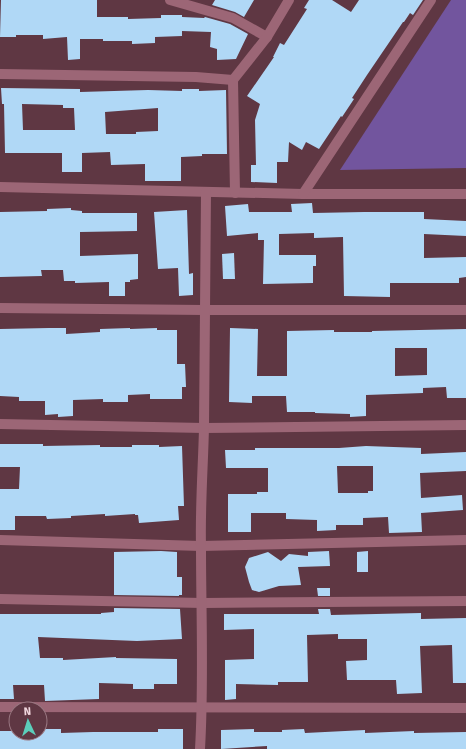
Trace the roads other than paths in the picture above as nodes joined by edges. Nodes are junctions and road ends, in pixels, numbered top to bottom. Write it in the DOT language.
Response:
graph roads {
  1 [pos="171,0"];
  2 [pos="289,0"];
  3 [pos="431,0"];
  4 [pos="267,37"];
  5 [pos="0,74"];
  6 [pos="233,80"];
  7 [pos="0,187"];
  8 [pos="206,192"];
  9 [pos="235,193"];
  10 [pos="303,194"];
  11 [pos="466,194"];
  12 [pos="0,308"];
  13 [pos="204,310"];
  14 [pos="466,310"];
  15 [pos="0,424"];
  16 [pos="466,425"];
  17 [pos="204,428"];
  18 [pos="0,540"];
  19 [pos="466,540"];
  20 [pos="201,546"];
  21 [pos="0,599"];
  22 [pos="466,601"];
  23 [pos="203,603"];
  24 [pos="0,707"];
  25 [pos="202,707"];
  26 [pos="466,708"];
  27 [pos="200,749"];
  1 -- 4 [label="street"];
  2 -- 4 [label="street"];
  3 -- 10 [label="street"];
  4 -- 6 [label="street"];
  5 -- 6 [label="street"];
  6 -- 9 [label="street"];
  7 -- 8 [label="street"];
  8 -- 9 [label="street"];
  8 -- 13 [label="street"];
  9 -- 10 [label="street"];
  10 -- 11 [label="street"];
  12 -- 13 [label="street"];
  13 -- 14 [label="street"];
  13 -- 17 [label="street"];
  15 -- 17 [label="street"];
  16 -- 17 [label="street"];
  17 -- 20 [label="street"];
  18 -- 20 [label="street"];
  19 -- 20 [label="street"];
  20 -- 23 [label="street"];
  21 -- 23 [label="street"];
  22 -- 23 [label="street"];
  23 -- 25 [label="street"];
  24 -- 25 [label="street"];
  25 -- 26 [label="street"];
  25 -- 27 [label="street"];
}
